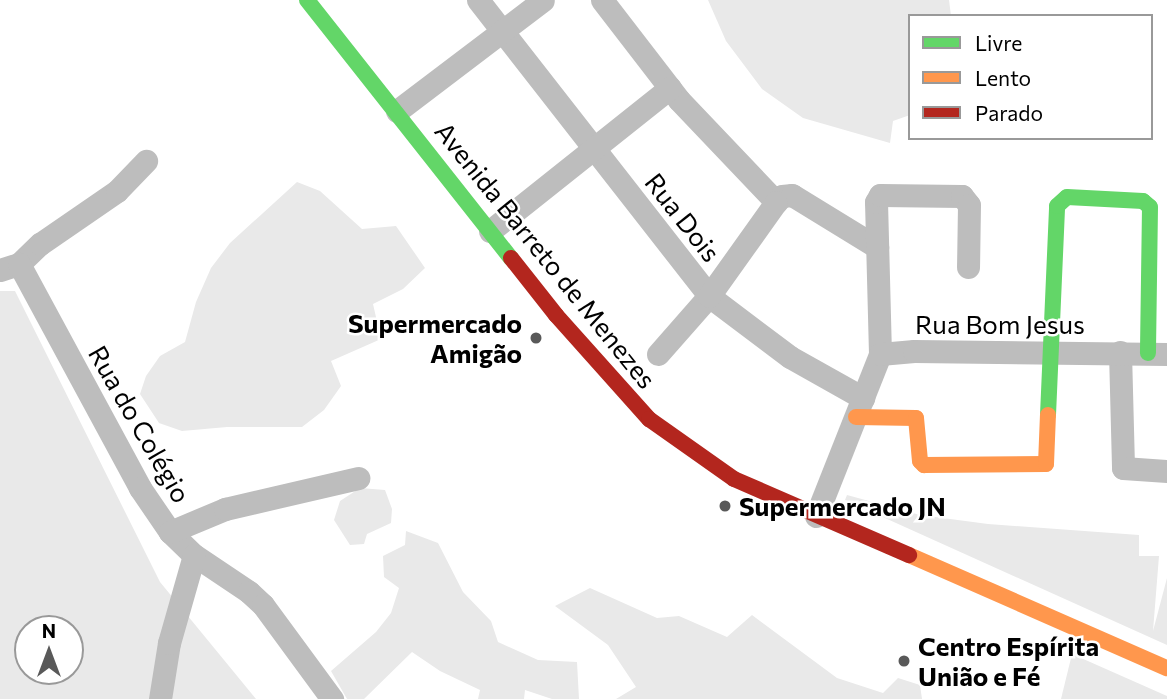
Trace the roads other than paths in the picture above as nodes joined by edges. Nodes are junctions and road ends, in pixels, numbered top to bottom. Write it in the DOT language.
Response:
graph roads {
  1 [pos="307,0"];
  2 [pos="478,0"];
  3 [pos="543,0"];
  4 [pos="602,0"];
  5 [pos="502,31"];
  6 [pos="670,88"];
  7 [pos="397,111"];
  8 [pos="594,149"];
  9 [pos="146,161"];
  10 [pos="776,202"];
  11 [pos="491,231"];
  12 [pos="877,247"];
  13 [pos="10,267"];
  14 [pos="968,267"];
  15 [pos="709,296"];
  16 [pos="1053,351"];
  17 [pos="1120,352"];
  18 [pos="658,354"];
  19 [pos="880,354"];
  20 [pos="1158,354"];
  21 [pos="860,407"];
  22 [pos="1167,471"];
  23 [pos="358,478"];
  24 [pos="816,516"];
  25 [pos="170,532"];
  26 [pos="194,555"];
  27 [pos="1167,668"];
  28 [pos="160,699"];
  29 [pos="332,699"];
  1 -- 7 [label="main road, Avenida Barreto de Menezes"];
  2 -- 5 [label="street, Rua Dois"];
  3 -- 5 [label="street"];
  4 -- 6 [label="street"];
  5 -- 7 [label="street"];
  5 -- 8 [label="street, Rua Dois"];
  6 -- 8 [label="street"];
  6 -- 10 [label="street"];
  7 -- 11 [label="main road, Avenida Barreto de Menezes"];
  8 -- 11 [label="street"];
  8 -- 15 [label="street, Rua Dois"];
  9 -- 13 [label="street"];
  10 -- 12 [label="street"];
  10 -- 15 [label="street, Rua Dois"];
  11 -- 24 [label="main road, Avenida Barreto de Menezes"];
  12 -- 14 [label="street"];
  12 -- 19 [label="street"];
  13 -- 25 [label="street, Rua do Colégio"];
  15 -- 18 [label="street"];
  15 -- 21 [label="street"];
  16 -- 17 [label="street, Rua Bom Jesus"];
  16 -- 19 [label="street, Rua Bom Jesus"];
  16 -- 20 [label="main road"];
  16 -- 21 [label="main road"];
  17 -- 20 [label="street, Rua Bom Jesus"];
  17 -- 22 [label="street"];
  19 -- 21 [label="street, Rua Bom Jesus"];
  21 -- 24 [label="street, Rua Bom Jesus"];
  23 -- 25 [label="street"];
  24 -- 27 [label="main road, Avenida Barreto de Menezes"];
  25 -- 26 [label="street, Rua do Colégio"];
  26 -- 28 [label="street"];
  26 -- 29 [label="street, Rua do Colégio"];
}
